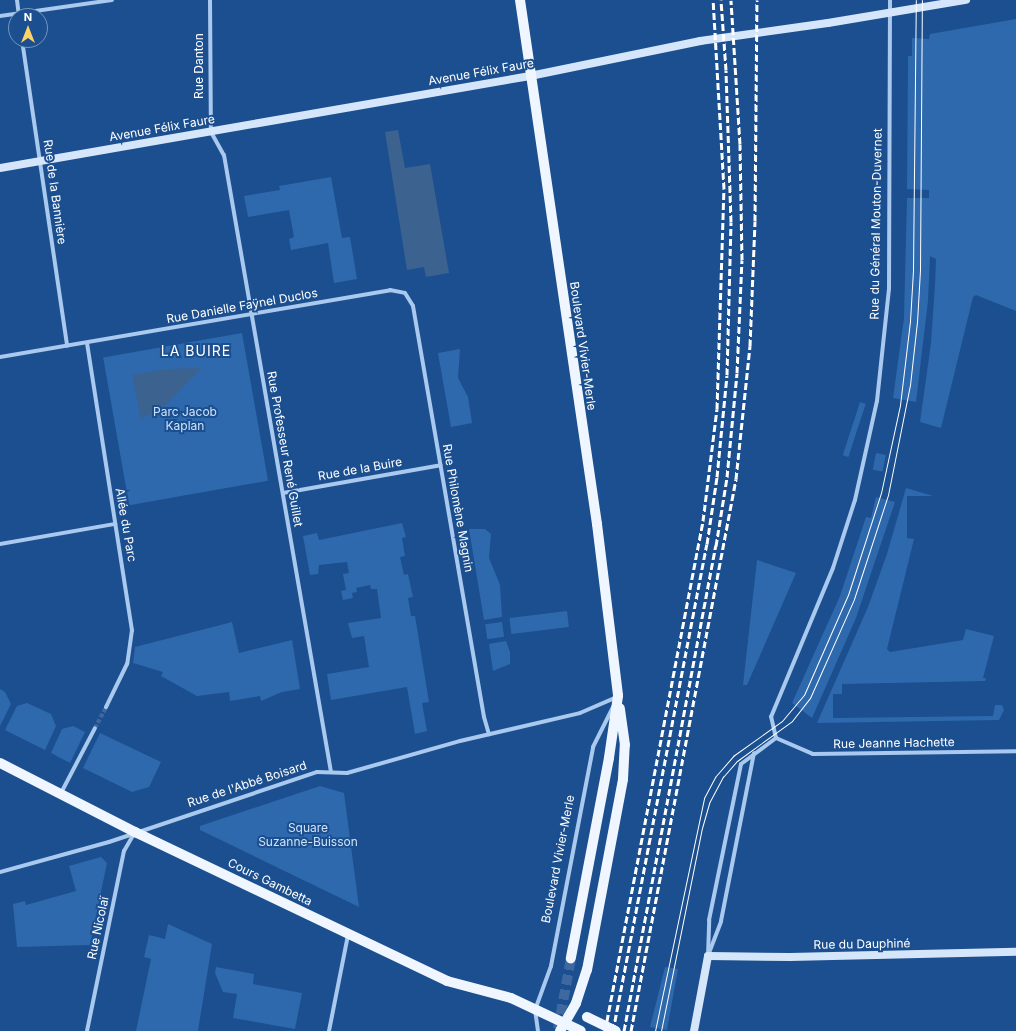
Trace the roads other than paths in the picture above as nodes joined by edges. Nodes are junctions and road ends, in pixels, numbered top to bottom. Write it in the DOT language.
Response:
graph roads {
  1 [pos="112,0"];
  2 [pos="210,0"];
  3 [pos="520,0"];
  4 [pos="890,0"];
  5 [pos="966,0"];
  6 [pos="48,10"];
  7 [pos="890,13"];
  8 [pos="23,48"];
  9 [pos="530,76"];
  10 [pos="211,132"];
  11 [pos="40,160"];
  12 [pos="0,168"];
  13 [pos="400,290"];
  14 [pos="252,314"];
  15 [pos="87,343"];
  16 [pos="67,346"];
  17 [pos="0,357"];
  18 [pos="441,465"];
  19 [pos="283,493"];
  20 [pos="114,524"];
  21 [pos="0,544"];
  22 [pos="618,696"];
  23 [pos="106,707"];
  24 [pos="95,728"];
  25 [pos="489,734"];
  26 [pos="776,738"];
  27 [pos="1016,751"];
  28 [pos="755,753"];
  29 [pos="0,763"];
  30 [pos="331,772"];
  31 [pos="61,795"];
  32 [pos="135,832"];
  33 [pos="0,872"];
  34 [pos="348,934"];
  35 [pos="1016,952"];
  36 [pos="708,956"];
  37 [pos="571,958"];
  38 [pos="576,1003"];
  39 [pos="535,1010"];
  40 [pos="562,1027"];
  41 [pos="87,1031"];
  42 [pos="329,1031"];
  43 [pos="538,1031"];
  44 [pos="581,1031"];
  45 [pos="616,1031"];
  46 [pos="694,1031"];
  1 -- 6 [label="street"];
  2 -- 10 [label="street, Rue Danton"];
  3 -- 9 [label="main road, Boulevard Vivier-Merle"];
  4 -- 7 [label="street, Rue du Général Mouton-Duvernet"];
  5 -- 7 [label="main road, Avenue Félix Faure"];
  7 -- 9 [label="main road, Avenue Félix Faure"];
  7 -- 26 [label="street, Rue du Général Mouton-Duvernet"];
  8 -- 11 [label="street, Rue de la Bannière"];
  9 -- 10 [label="main road, Avenue Félix Faure"];
  9 -- 22 [label="main road, Boulevard Vivier-Merle"];
  10 -- 11 [label="main road, Avenue Félix Faure"];
  10 -- 14 [label="street, Rue Professeur René Guillet"];
  11 -- 12 [label="main road, Avenue Félix Faure"];
  11 -- 16 [label="street, Rue de la Bannière"];
  13 -- 14 [label="street, Rue Danielle Faÿnel Duclos"];
  13 -- 18 [label="street, Rue Philomène Magnin"];
  14 -- 15 [label="street, Rue Danielle Faÿnel Duclos"];
  14 -- 19 [label="street, Rue Professeur René Guillet"];
  15 -- 16 [label="street, Rue Danielle Faÿnel Duclos"];
  15 -- 20 [label="street, Allée du Parc"];
  16 -- 17 [label="street, Rue Danielle Faÿnel Duclos"];
  18 -- 19 [label="street, Rue de la Buire"];
  18 -- 25 [label="street, Rue Philomène Magnin"];
  19 -- 30 [label="street, Rue Professeur René Guillet"];
  20 -- 21 [label="street"];
  20 -- 23 [label="street, Allée du Parc"];
  22 -- 25 [label="street, Rue de l'Abbé Boisard"];
  22 -- 37 [label="main road, Boulevard Vivier-Merle"];
  22 -- 38 [label="main road"];
  22 -- 39 [label="street, Boulevard Vivier-Merle"];
  24 -- 31 [label="street"];
  25 -- 30 [label="street, Rue de l'Abbé Boisard"];
  26 -- 27 [label="street, Rue Jeanne Hachette"];
  26 -- 28 [label="street"];
  28 -- 36 [label="street"];
  28 -- 36 [label="street"];
  29 -- 31 [label="main road, Cours Gambetta"];
  30 -- 32 [label="street, Rue de l'Abbé Boisard"];
  31 -- 32 [label="main road, Cours Gambetta"];
  32 -- 33 [label="street, Rue de l'Abbé Boisard"];
  32 -- 34 [label="main road, Cours Gambetta"];
  32 -- 41 [label="street, Rue Nicolaï"];
  34 -- 39 [label="main road, Cours Gambetta"];
  34 -- 42 [label="street"];
  35 -- 36 [label="main road, Rue du Dauphiné"];
  36 -- 46 [label="main road"];
  38 -- 40 [label="main road"];
  38 -- 45 [label="main road, bridge"];
  39 -- 40 [label="main road, Cours Gambetta"];
  39 -- 43 [label="street, Boulevard Vivier-Merle"];
  40 -- 44 [label="main road, Cours Gambetta"];
}
